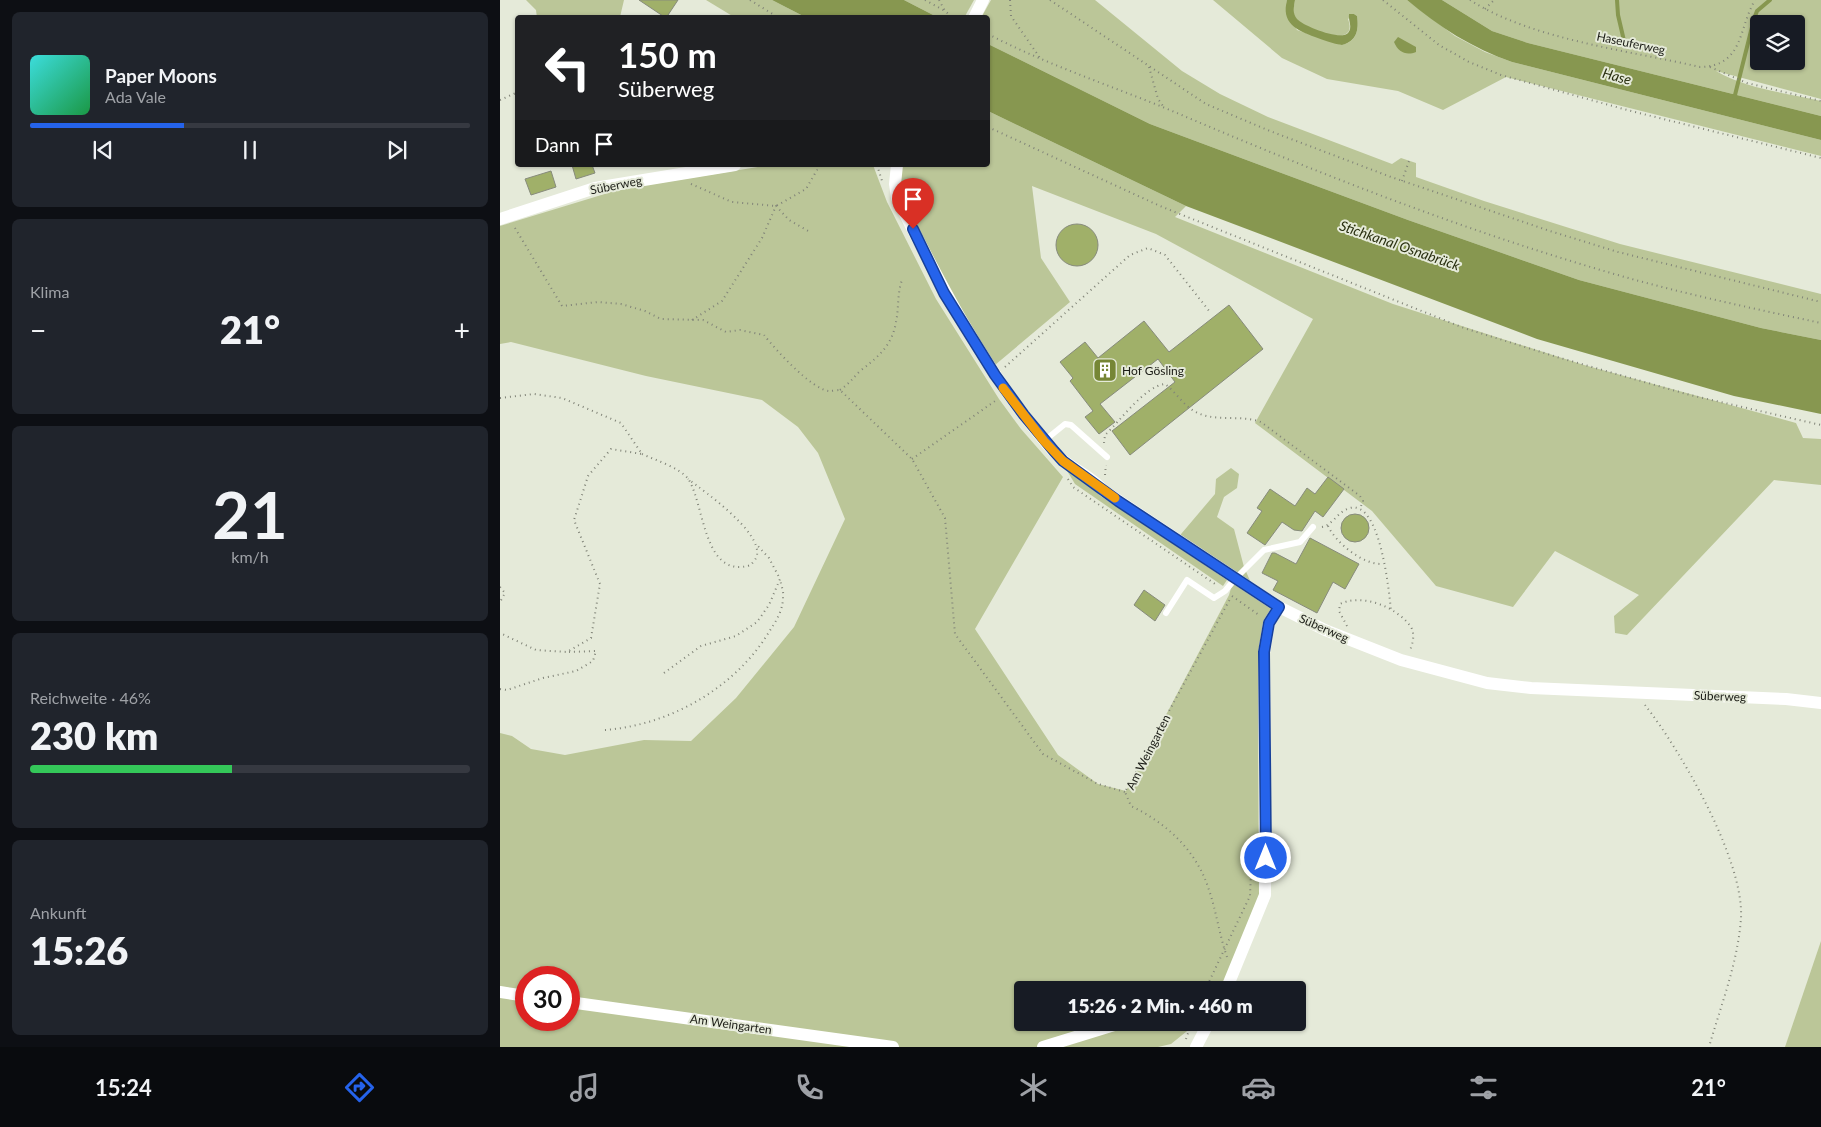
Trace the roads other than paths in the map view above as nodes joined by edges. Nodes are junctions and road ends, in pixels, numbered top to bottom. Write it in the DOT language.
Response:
graph roads {
  1 [pos="724,167"];
  2 [pos="896,167"];
  3 [pos="504,218"];
  4 [pos="1044,441"];
  5 [pos="1107,457"];
  6 [pos="1313,527"];
  7 [pos="1234,579"];
  8 [pos="1279,607"];
  9 [pos="1166,613"];
  10 [pos="1821,702"];
  11 [pos="1230,981"];
  12 [pos="500,992"];
  13 [pos="515,994"];
  14 [pos="580,1004"];
  15 [pos="1095,1031"];
  16 [pos="1204,1031"];
  17 [pos="894,1047"];
  18 [pos="1043,1047"];
  19 [pos="1196,1047"];
  1 -- 3 [label="street, Süberweg"];
  2 -- 4 [label="street, Süberweg"];
  4 -- 5 [label="lane"];
  4 -- 7 [label="street, Süberweg"];
  6 -- 7 [label="lane"];
  7 -- 8 [label="street, Süberweg"];
  7 -- 9 [label="lane"];
  8 -- 10 [label="street, Süberweg"];
  8 -- 11 [label="street"];
  12 -- 13 [label="street"];
  14 -- 17 [label="street, Am Weingarten"];
  15 -- 18 [label="street"];
  16 -- 19 [label="street"];
}
